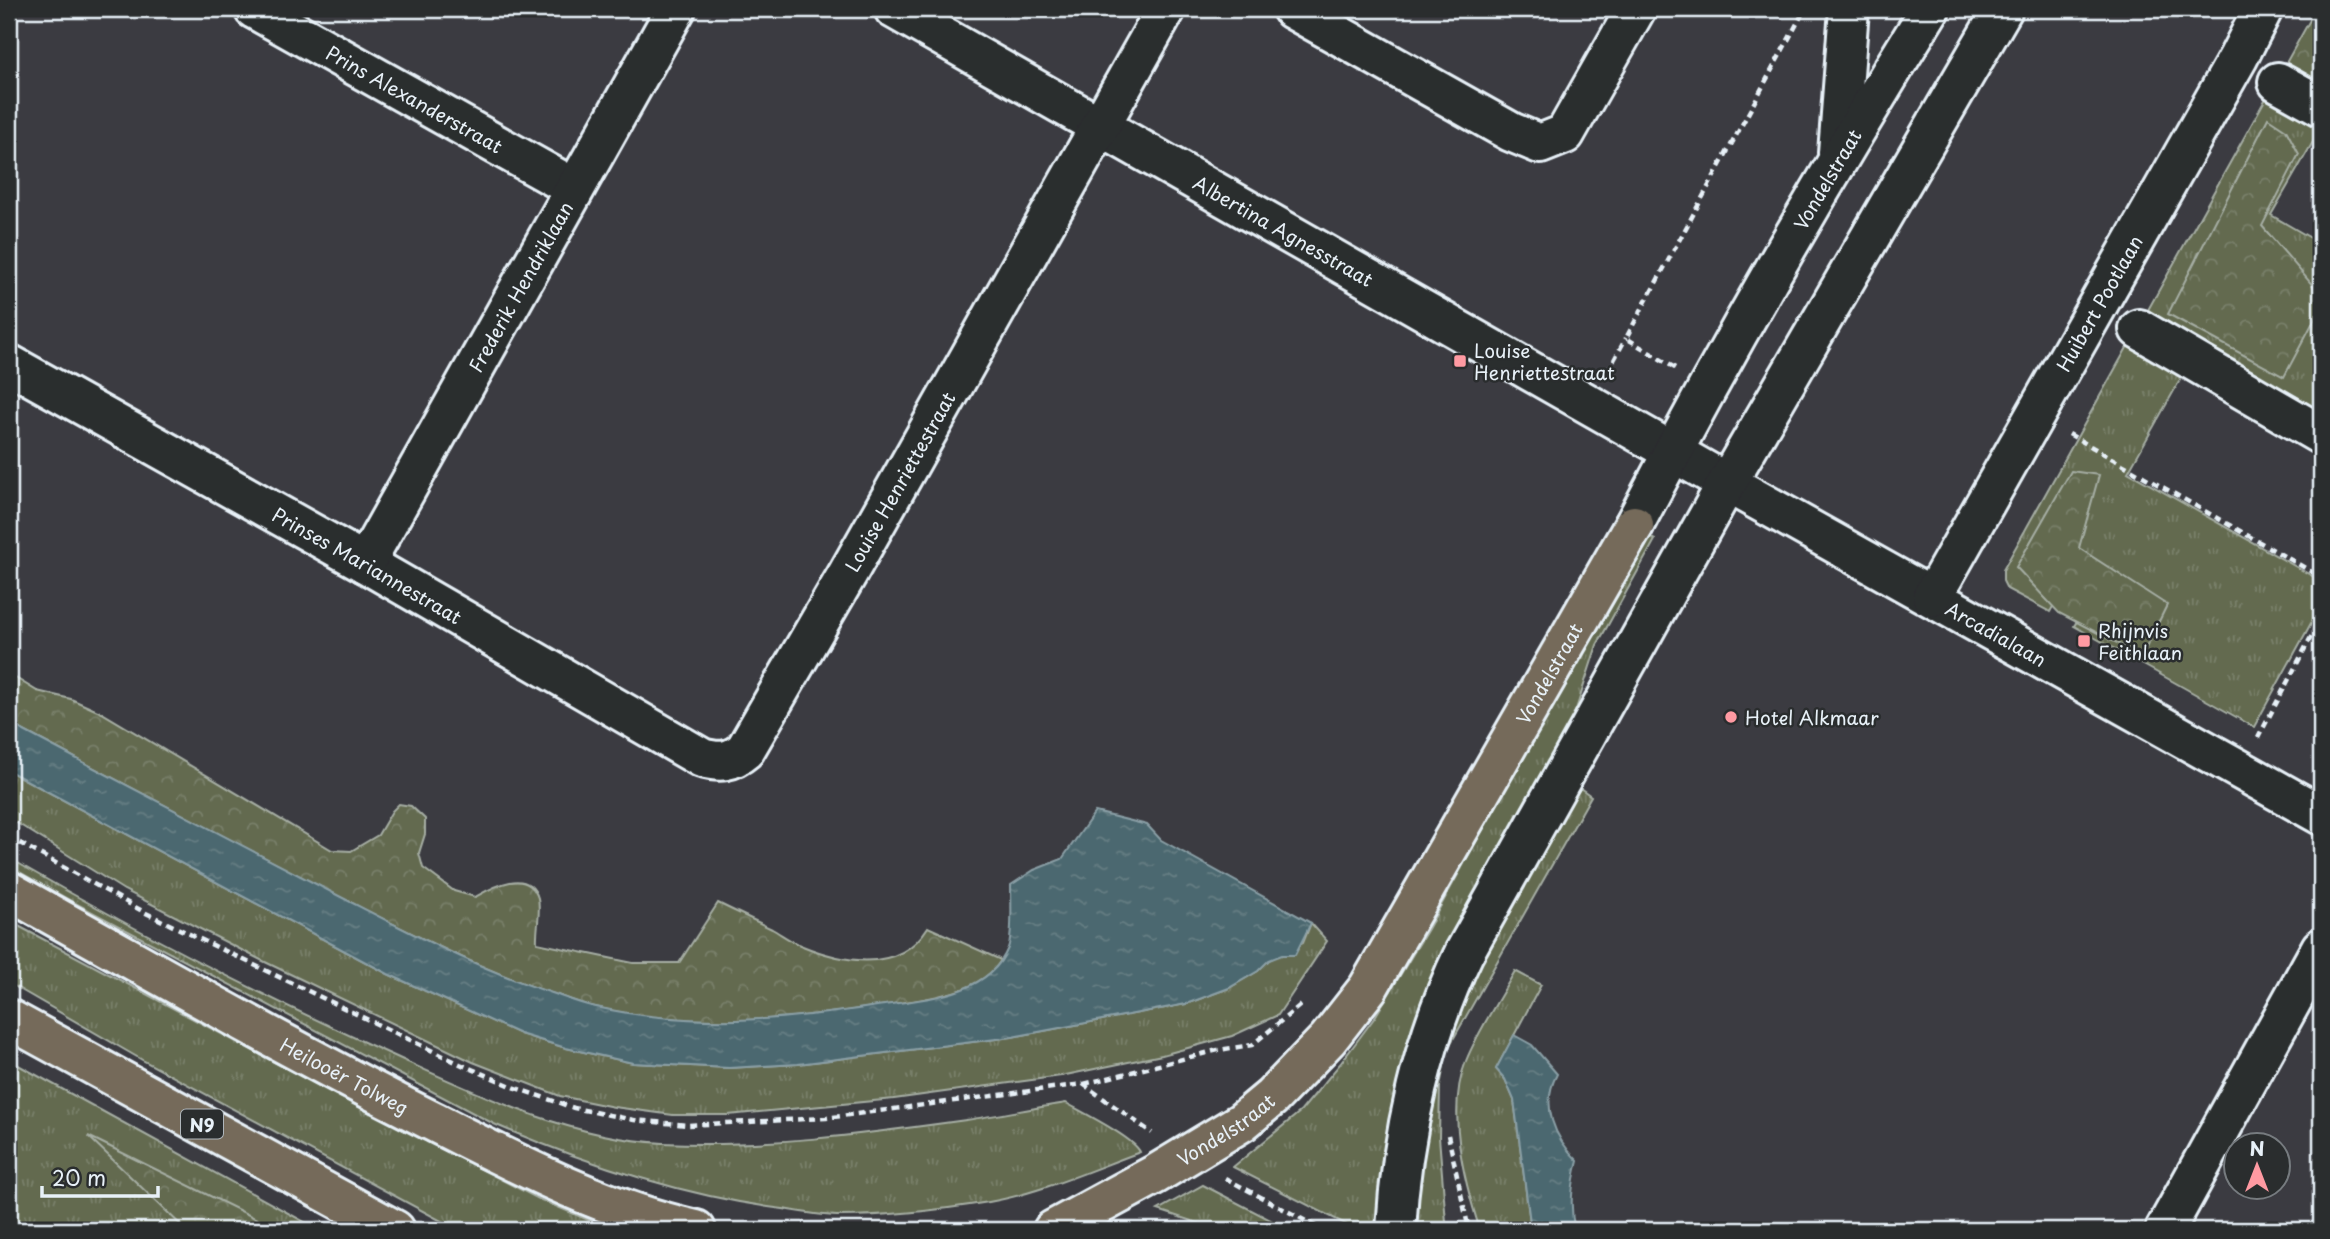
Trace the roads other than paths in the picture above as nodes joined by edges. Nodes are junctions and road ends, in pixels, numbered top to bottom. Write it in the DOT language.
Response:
graph roads {
  1 [pos="254,9"];
  2 [pos="676,9"];
  3 [pos="894,9"];
  4 [pos="1166,9"];
  5 [pos="1292,9"];
  6 [pos="1636,9"];
  7 [pos="1849,9"];
  8 [pos="1930,9"];
  9 [pos="2003,9"];
  10 [pos="2263,9"];
  11 [pos="2278,82"];
  12 [pos="2321,106"];
  13 [pos="1101,126"];
  14 [pos="1837,158"];
  15 [pos="574,188"];
  16 [pos="2139,329"];
  17 [pos="9,364"];
  18 [pos="2321,435"];
  19 [pos="1673,452"];
  20 [pos="1727,483"];
  21 [pos="1634,525"];
  22 [pos="365,563"];
  23 [pos="1932,597"];
  24 [pos="727,761"];
  25 [pos="2321,815"];
  26 [pos="9,891"];
  27 [pos="2321,948"];
  28 [pos="9,1018"];
  29 [pos="2178,1226"];
  30 [pos="395,1230"];
  31 [pos="695,1230"];
  32 [pos="1053,1230"];
  33 [pos="1396,1230"];
  1 -- 15 [label="street, Prins Alexanderstraat"];
  2 -- 15 [label="street, Frederik Hendriklaan"];
  3 -- 13 [label="street, Albertina Agnesstraat"];
  4 -- 13 [label="street, Louise Henriettestraat"];
  5 -- 6 [label="street"];
  7 -- 14 [label="street"];
  8 -- 14 [label="street, Vondelstraat"];
  9 -- 20 [label="street"];
  10 -- 23 [label="street, Huibert Pootlaan"];
  11 -- 12 [label="street"];
  13 -- 19 [label="street, Albertina Agnesstraat"];
  13 -- 24 [label="street, Louise Henriettestraat"];
  14 -- 19 [label="street, Vondelstraat"];
  15 -- 22 [label="street, Frederik Hendriklaan"];
  16 -- 18 [label="street"];
  17 -- 22 [label="street, Prinses Mariannestraat"];
  19 -- 20 [label="street, Arcadialaan"];
  19 -- 21 [label="street, Vondelstraat"];
  20 -- 23 [label="street, Arcadialaan"];
  20 -- 33 [label="street"];
  21 -- 32 [label="highway, Vondelstraat"];
  22 -- 24 [label="street, Prinses Mariannestraat"];
  23 -- 25 [label="street, Arcadialaan"];
  26 -- 31 [label="highway, Heilooër Tolweg"];
  27 -- 29 [label="street"];
  28 -- 30 [label="highway, N9"];
}
